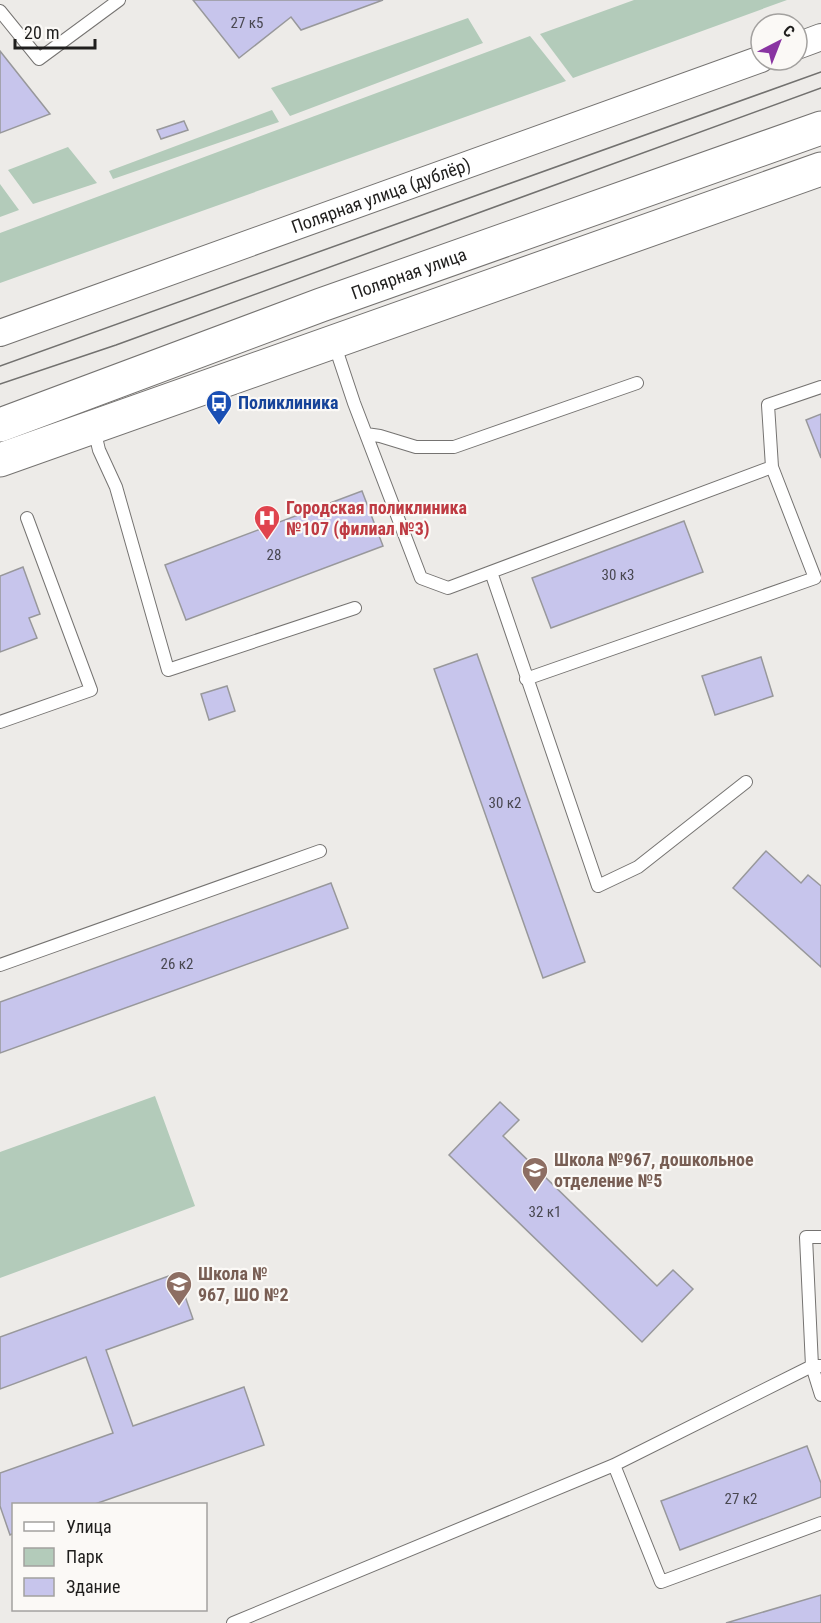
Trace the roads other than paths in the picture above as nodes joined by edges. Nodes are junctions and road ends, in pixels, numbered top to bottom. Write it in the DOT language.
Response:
graph roads {
  1 [pos="119,0"];
  2 [pos="0,11"];
  3 [pos="749,63"];
  4 [pos="821,128"];
  5 [pos="821,169"];
  6 [pos="0,333"];
  7 [pos="334,342"];
  8 [pos="637,383"];
  9 [pos="821,387"];
  10 [pos="0,425"];
  11 [pos="94,427"];
  12 [pos="366,434"];
  13 [pos="0,460"];
  14 [pos="772,467"];
  15 [pos="27,518"];
  16 [pos="490,572"];
  17 [pos="355,608"];
  18 [pos="526,679"];
  19 [pos="0,722"];
  20 [pos="746,782"];
  21 [pos="320,851"];
  22 [pos="0,965"];
  23 [pos="821,1237"];
  24 [pos="816,1366"];
  25 [pos="821,1395"];
  26 [pos="614,1465"];
  27 [pos="821,1523"];
  28 [pos="232,1623"];
  1 -- 2 [label="lane"];
  3 -- 6 [label="street, Полярная улица (дублёр)"];
  4 -- 10 [label="main road, Полярная улица"];
  5 -- 7 [label="main road"];
  7 -- 11 [label="main road"];
  7 -- 12 [label="lane"];
  8 -- 12 [label="lane"];
  9 -- 14 [label="lane"];
  11 -- 13 [label="main road"];
  11 -- 17 [label="lane"];
  12 -- 16 [label="lane"];
  14 -- 16 [label="lane"];
  14 -- 18 [label="lane"];
  15 -- 19 [label="lane"];
  16 -- 18 [label="lane"];
  18 -- 20 [label="lane"];
  21 -- 22 [label="lane"];
  23 -- 24 [label="lane"];
  24 -- 25 [label="lane"];
  24 -- 26 [label="lane"];
  26 -- 27 [label="lane"];
  26 -- 28 [label="lane"];
}
